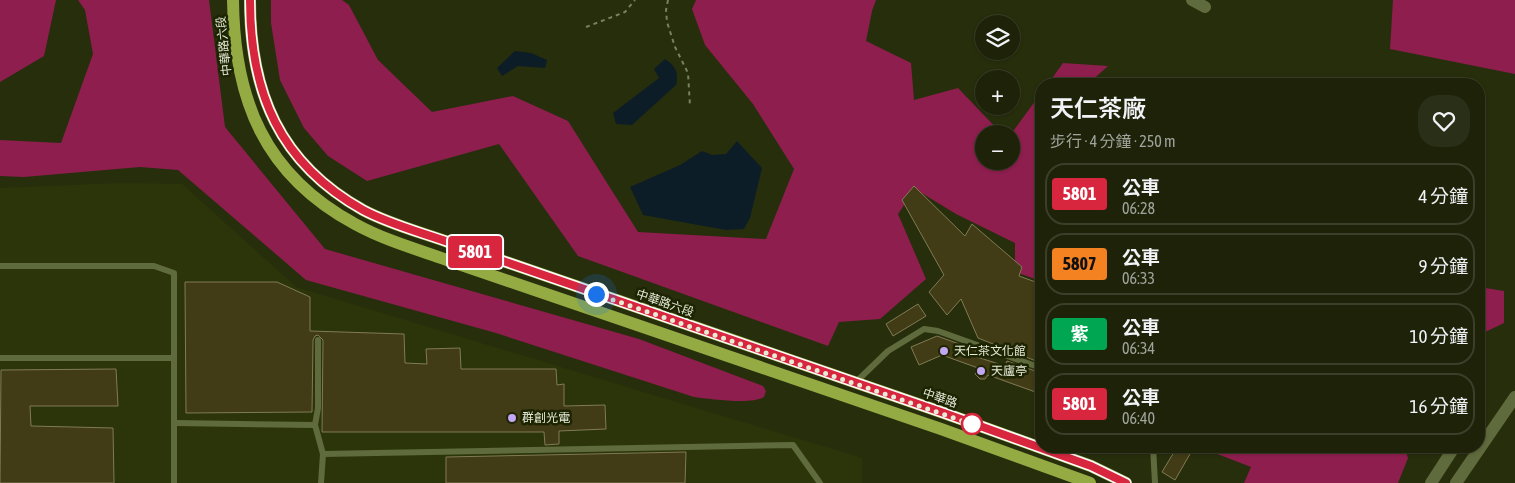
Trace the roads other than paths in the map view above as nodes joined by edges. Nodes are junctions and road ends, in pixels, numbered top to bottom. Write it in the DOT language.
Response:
graph roads {
  1 [pos="233,0"];
  2 [pos="250,0"];
  3 [pos="1192,0"];
  4 [pos="1205,7"];
  5 [pos="0,266"];
  6 [pos="318,340"];
  7 [pos="743,344"];
  8 [pos="0,358"];
  9 [pos="174,358"];
  10 [pos="1035,366"];
  11 [pos="839,377"];
  12 [pos="855,383"];
  13 [pos="833,392"];
  14 [pos="1515,397"];
  15 [pos="175,423"];
  16 [pos="316,425"];
  17 [pos="1010,438"];
  18 [pos="1485,441"];
  19 [pos="1035,447"];
  20 [pos="1005,452"];
  21 [pos="1053,453"];
  22 [pos="1153,453"];
  23 [pos="1450,453"];
  24 [pos="1477,453"];
  25 [pos="322,454"];
  26 [pos="174,483"];
  27 [pos="321,483"];
  28 [pos="820,483"];
  29 [pos="1090,483"];
  30 [pos="1126,483"];
  31 [pos="1156,483"];
  32 [pos="1431,483"];
  33 [pos="1456,483"];
  1 -- 13 [label="main road, 中華路六段"];
  2 -- 7 [label="main road, 中華路六段"];
  3 -- 4 [label="street"];
  5 -- 9 [label="lane"];
  6 -- 16 [label="lane"];
  7 -- 11 [label="main road, 中華路"];
  8 -- 9 [label="lane"];
  9 -- 15 [label="lane"];
  10 -- 12 [label="lane"];
  11 -- 12 [label="main road, 中華路"];
  11 -- 13 [label="street"];
  12 -- 17 [label="main road, 中華路"];
  13 -- 20 [label="main road"];
  14 -- 18 [label="street"];
  15 -- 16 [label="lane"];
  15 -- 26 [label="lane"];
  16 -- 25 [label="lane"];
  17 -- 19 [label="main road, 中華路"];
  17 -- 20 [label="lane"];
  20 -- 29 [label="main road"];
  21 -- 30 [label="main road, 中華路"];
  22 -- 31 [label="lane"];
  23 -- 32 [label="street"];
  24 -- 33 [label="street"];
  25 -- 27 [label="lane"];
  25 -- 28 [label="lane"];
}
